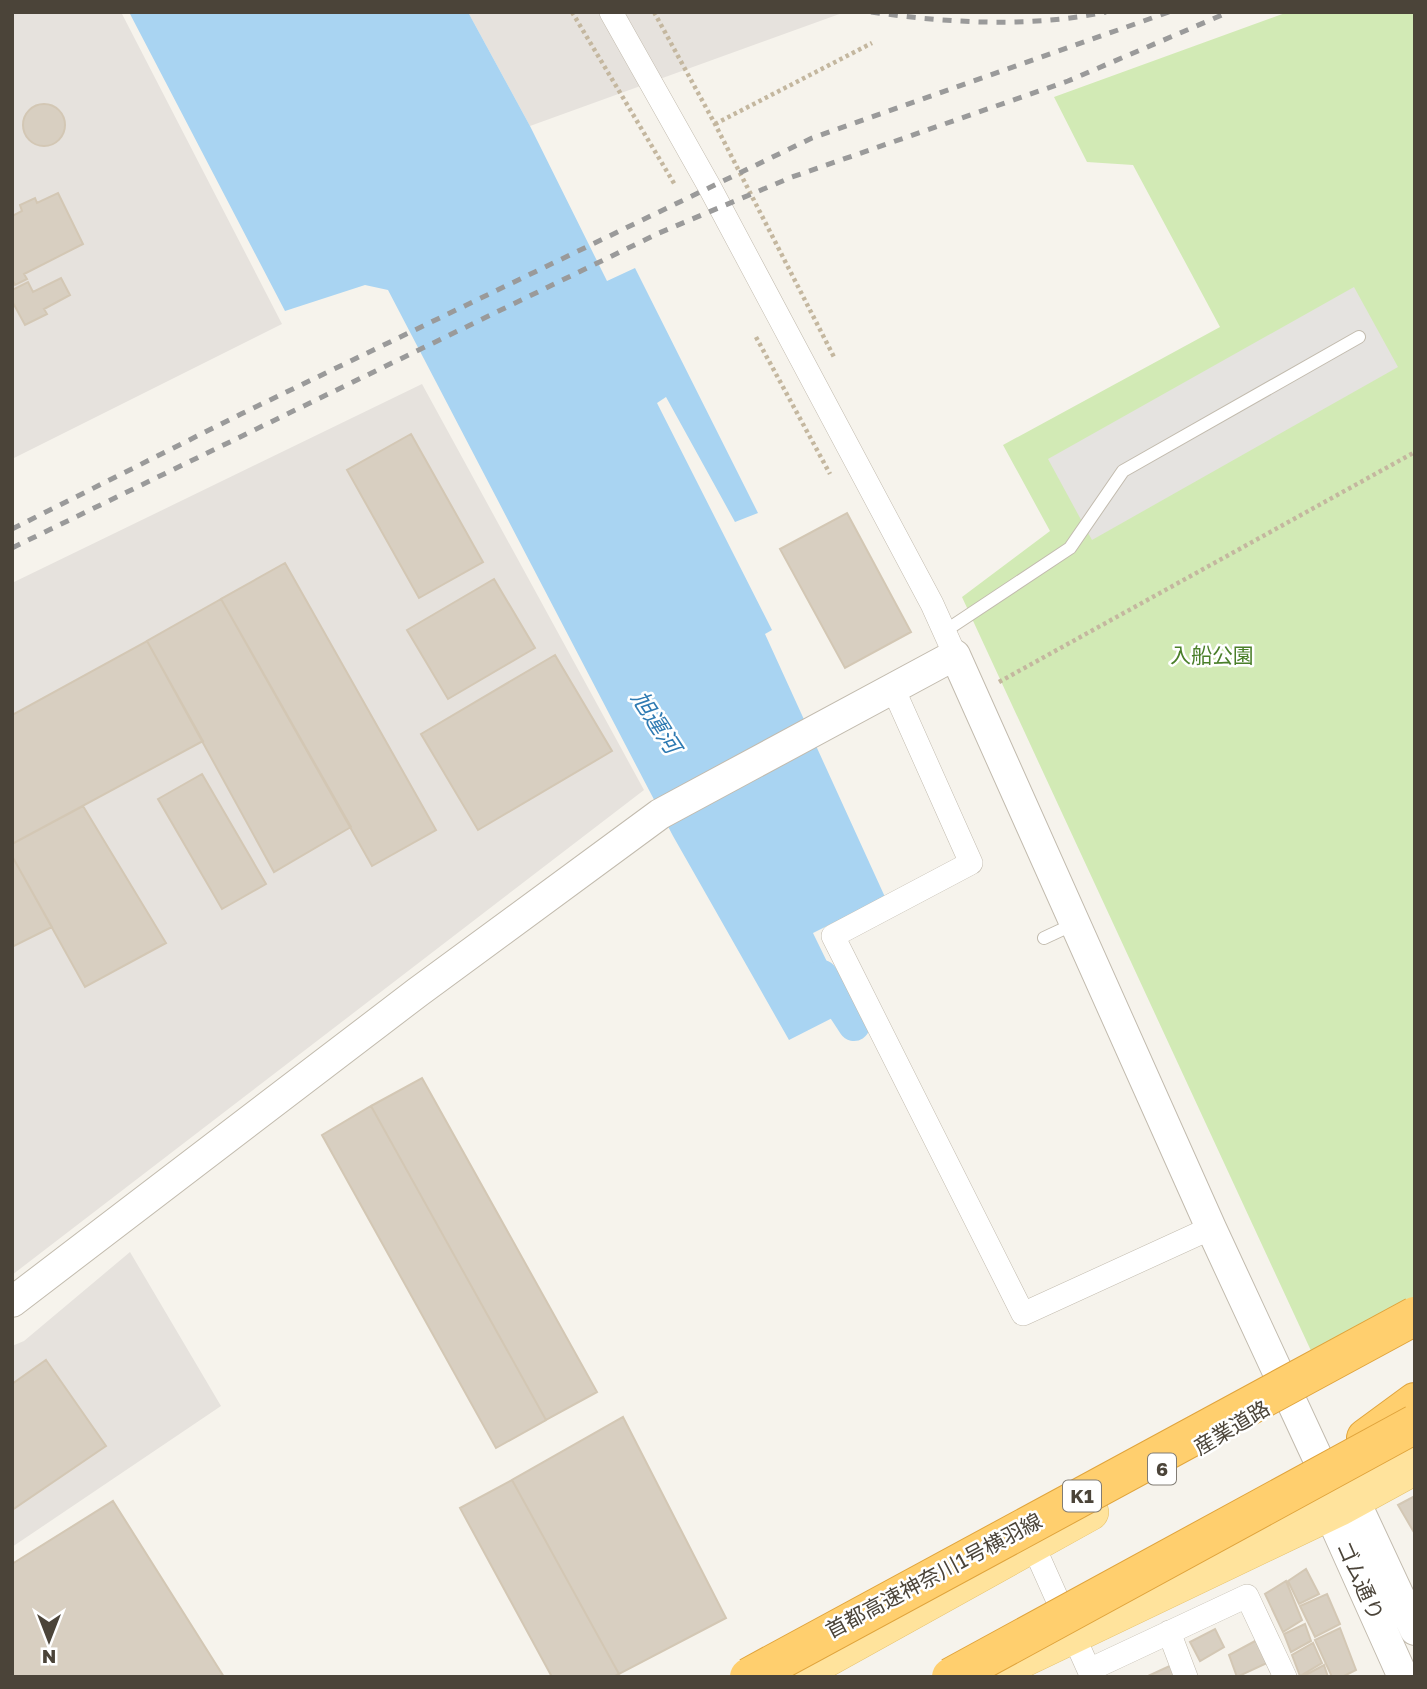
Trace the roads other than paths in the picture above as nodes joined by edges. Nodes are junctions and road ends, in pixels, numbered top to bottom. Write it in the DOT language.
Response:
graph roads {
  1 [pos="611,12"];
  2 [pos="1359,337"];
  3 [pos="950,643"];
  4 [pos="892,686"];
  5 [pos="1074,924"];
  6 [pos="1044,938"];
  7 [pos="1211,1228"];
  8 [pos="12,1302"];
  9 [pos="1415,1316"];
  10 [pos="1415,1324"];
  11 [pos="1320,1368"];
  12 [pos="1290,1393"];
  13 [pos="1415,1402"];
  14 [pos="1415,1423"];
  15 [pos="1415,1466"];
  16 [pos="1332,1469"];
  17 [pos="1340,1507"];
  18 [pos="1033,1545"];
  19 [pos="1415,1630"];
  20 [pos="1169,1632"];
  21 [pos="1073,1635"];
  22 [pos="1091,1673"];
  23 [pos="749,1677"];
  24 [pos="793,1677"];
  25 [pos="951,1677"];
  26 [pos="985,1677"];
  27 [pos="1186,1677"];
  28 [pos="1284,1677"];
  29 [pos="1403,1677"];
  1 -- 3 [label="street"];
  2 -- 3 [label="lane"];
  3 -- 4 [label="street"];
  3 -- 5 [label="street"];
  4 -- 7 [label="street"];
  4 -- 8 [label="street"];
  5 -- 6 [label="lane"];
  5 -- 7 [label="street"];
  7 -- 12 [label="street"];
  9 -- 11 [label="highway, 首都高速神奈川1号横羽線 / K1, bridge"];
  10 -- 11 [label="highway, bridge"];
  10 -- 12 [label="main road, 産業道路 / 6"];
  11 -- 23 [label="highway, 首都高速神奈川1号横羽線 / K1, bridge"];
  12 -- 17 [label="street"];
  12 -- 18 [label="main road, 産業道路 / 6"];
  13 -- 16 [label="highway, bridge"];
  14 -- 16 [label="highway, bridge"];
  15 -- 17 [label="main road"];
  16 -- 25 [label="highway, bridge"];
  17 -- 19 [label="street, ゴム通り"];
  17 -- 21 [label="main road"];
  17 -- 29 [label="street, ゴム通り"];
  18 -- 21 [label="street"];
  18 -- 24 [label="main road, 産業道路 / 6"];
  20 -- 22 [label="street"];
  20 -- 27 [label="street"];
  20 -- 28 [label="street"];
  21 -- 22 [label="street"];
  21 -- 26 [label="main road"];
}
